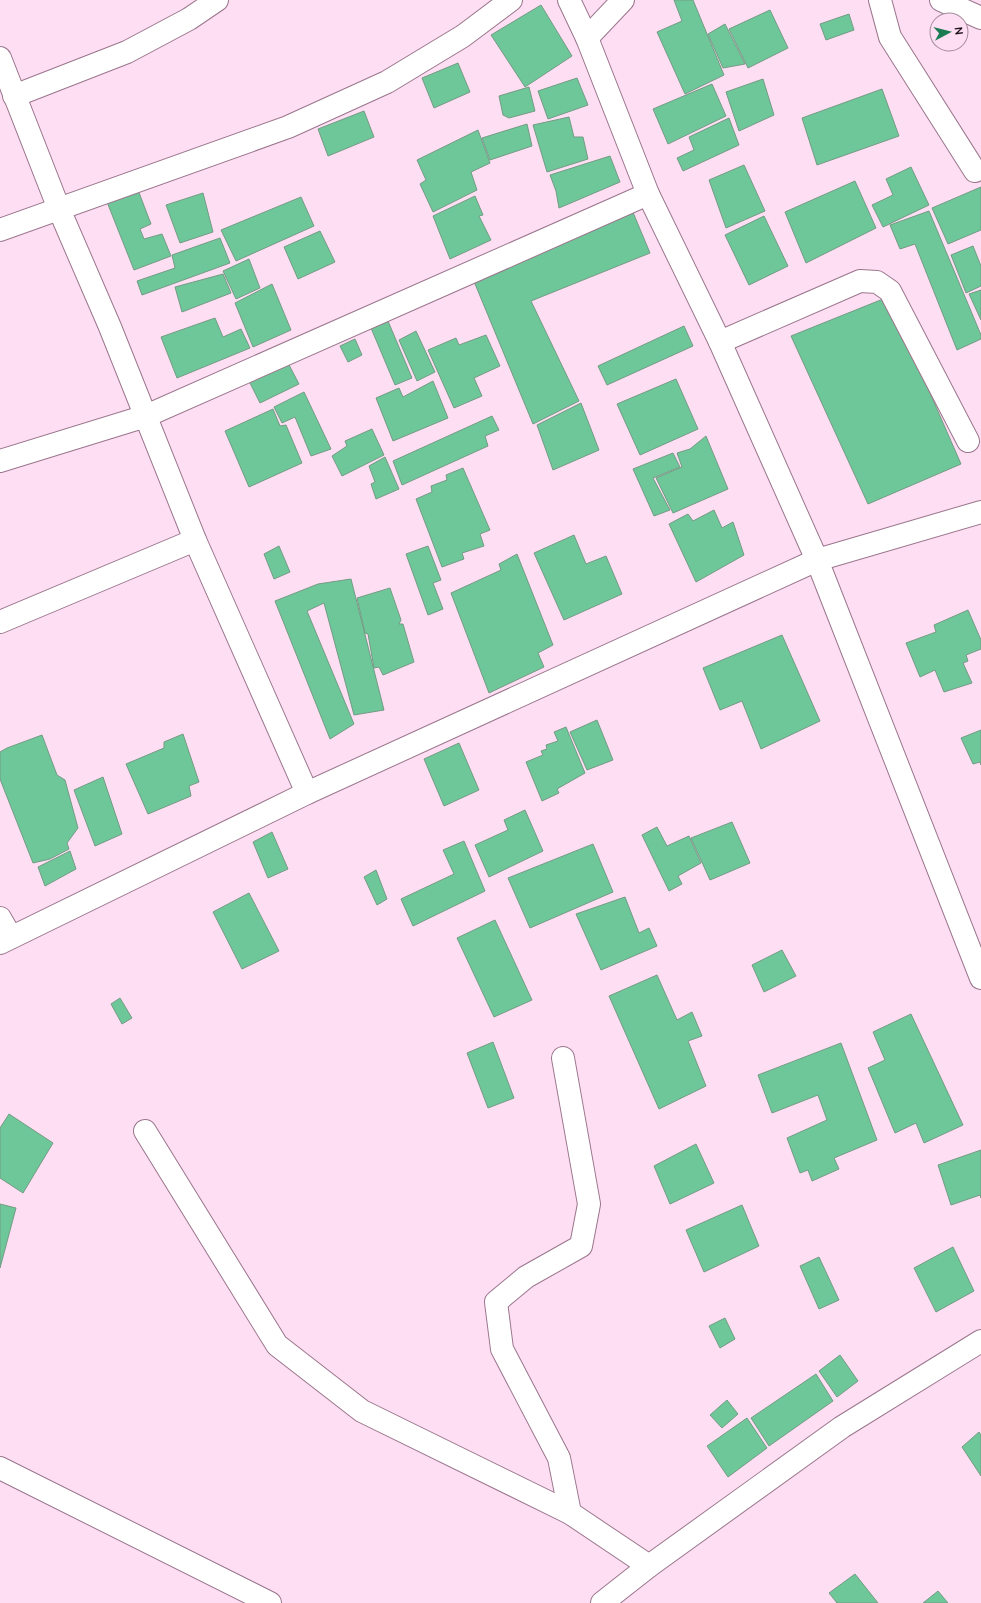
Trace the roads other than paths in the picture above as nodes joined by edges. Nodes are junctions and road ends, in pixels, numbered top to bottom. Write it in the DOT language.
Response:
graph roads {
  1 [pos="217,0"];
  2 [pos="511,0"];
  3 [pos="551,0"];
  4 [pos="623,0"];
  5 [pos="880,0"];
  6 [pos="941,0"];
  7 [pos="571,5"];
  8 [pos="981,18"];
  9 [pos="587,38"];
  10 [pos="0,58"];
  11 [pos="14,96"];
  12 [pos="975,171"];
  13 [pos="648,194"];
  14 [pos="59,209"];
  15 [pos="0,230"];
  16 [pos="720,342"];
  17 [pos="146,416"];
  18 [pos="968,441"];
  19 [pos="0,461"];
  20 [pos="981,512"];
  21 [pos="195,540"];
  22 [pos="817,560"];
  23 [pos="0,622"];
  24 [pos="307,793"];
  25 [pos="4,933"];
  26 [pos="981,978"];
  27 [pos="563,1058"];
  28 [pos="145,1131"];
  29 [pos="981,1341"];
  30 [pos="0,1468"];
  31 [pos="570,1513"];
  32 [pos="649,1566"];
  33 [pos="270,1603"];
  34 [pos="602,1603"];
  1 -- 11 [label="street"];
  2 -- 14 [label="street"];
  3 -- 7 [label="street"];
  4 -- 9 [label="street"];
  5 -- 12 [label="street"];
  6 -- 8 [label="street"];
  7 -- 9 [label="street"];
  9 -- 13 [label="street"];
  10 -- 11 [label="street"];
  11 -- 14 [label="street"];
  13 -- 16 [label="street"];
  13 -- 17 [label="street"];
  14 -- 15 [label="street"];
  14 -- 17 [label="street"];
  16 -- 18 [label="street"];
  16 -- 22 [label="street"];
  17 -- 19 [label="street"];
  17 -- 21 [label="street"];
  20 -- 22 [label="street"];
  21 -- 23 [label="street"];
  21 -- 24 [label="street"];
  22 -- 24 [label="street"];
  22 -- 26 [label="street"];
  24 -- 25 [label="street"];
  27 -- 31 [label="street"];
  28 -- 31 [label="street"];
  29 -- 32 [label="street"];
  30 -- 33 [label="street"];
  31 -- 32 [label="street"];
  32 -- 34 [label="street"];
}
